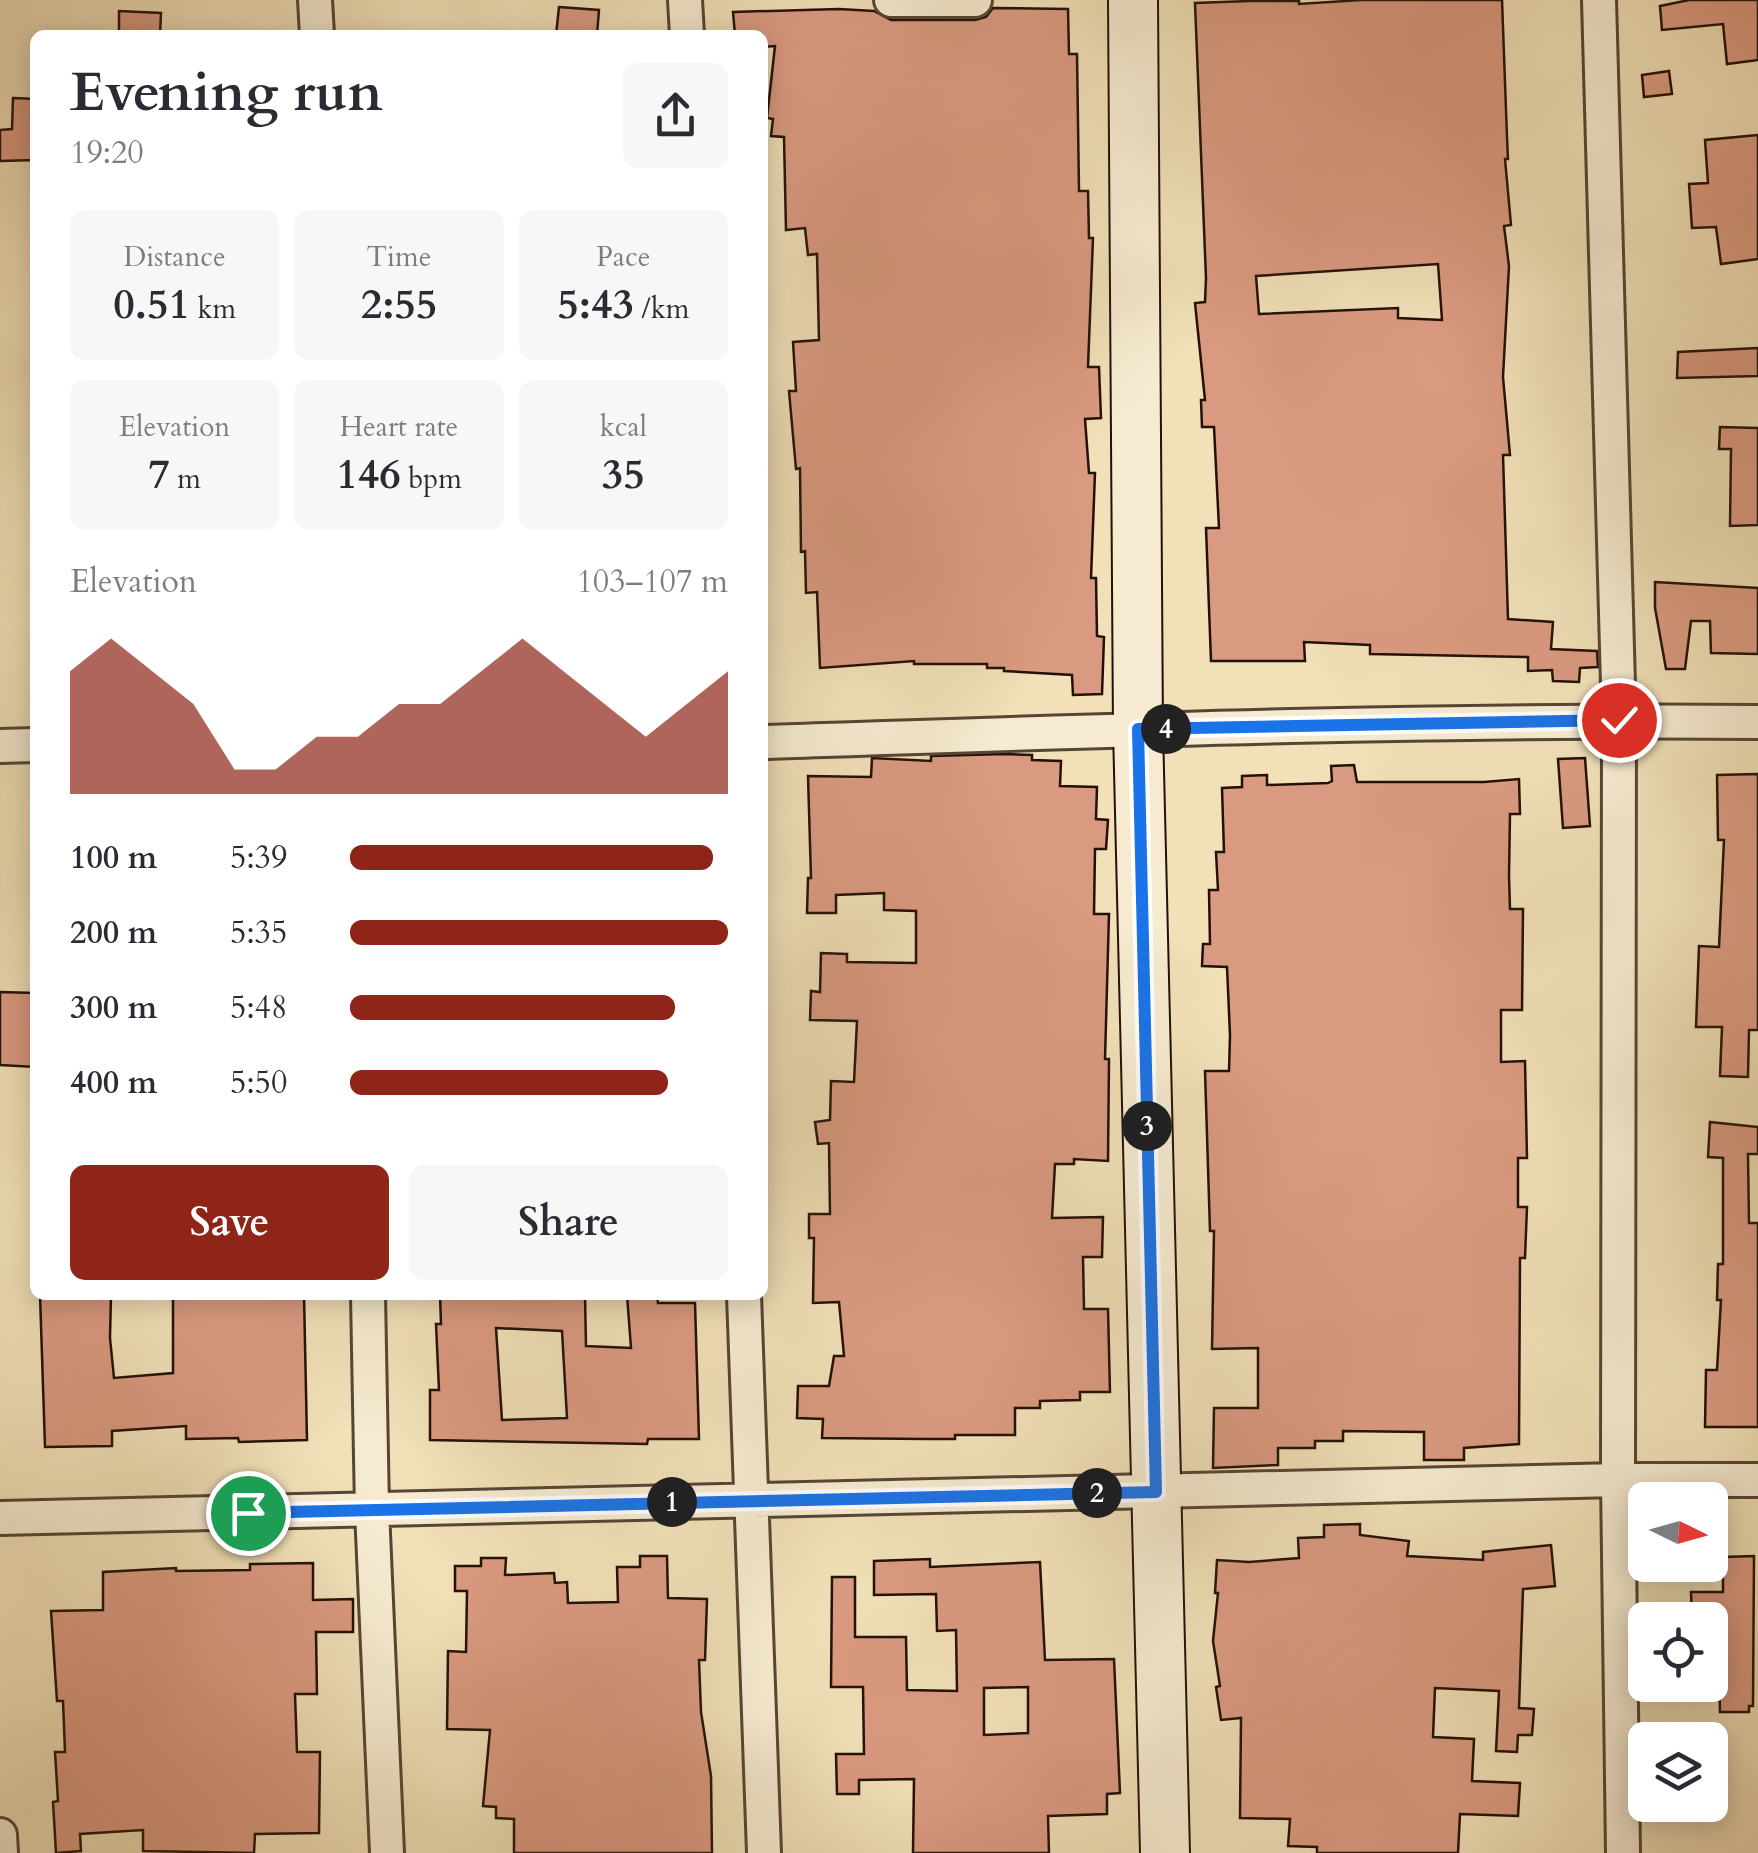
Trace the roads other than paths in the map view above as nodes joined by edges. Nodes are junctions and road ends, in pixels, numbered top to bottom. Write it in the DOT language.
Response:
graph roads {
  1 [pos="315,0"];
  2 [pos="685,0"];
  3 [pos="891,0"];
  4 [pos="974,0"];
  5 [pos="1134,0"];
  6 [pos="1599,0"];
  7 [pos="317,30"];
  8 [pos="688,30"];
  9 [pos="1619,720"];
  10 [pos="1758,722"];
  11 [pos="1138,729"];
  12 [pos="768,742"];
  13 [pos="30,745"];
  14 [pos="0,746"];
  15 [pos="368,1300"];
  16 [pos="744,1300"];
  17 [pos="1618,1480"];
  18 [pos="1758,1480"];
  19 [pos="1156,1492"];
  20 [pos="749,1500"];
  21 [pos="372,1510"];
  22 [pos="0,1518"];
  23 [pos="0,1834"];
  24 [pos="1,1853"];
  25 [pos="387,1853"];
  26 [pos="764,1853"];
  27 [pos="1165,1853"];
  28 [pos="1623,1853"];
  1 -- 7 [label="street"];
  2 -- 8 [label="street"];
  3 -- 4 [label="street"];
  5 -- 11 [label="main road"];
  6 -- 9 [label="street"];
  9 -- 10 [label="street"];
  9 -- 11 [label="street"];
  9 -- 17 [label="street"];
  11 -- 12 [label="street"];
  11 -- 19 [label="main road"];
  13 -- 14 [label="street"];
  15 -- 21 [label="street"];
  16 -- 20 [label="street"];
  17 -- 18 [label="street"];
  17 -- 19 [label="street"];
  17 -- 28 [label="street"];
  19 -- 20 [label="street"];
  19 -- 27 [label="main road"];
  20 -- 21 [label="street"];
  20 -- 26 [label="street"];
  21 -- 22 [label="street"];
  21 -- 25 [label="street"];
  23 -- 24 [label="street"];
}
